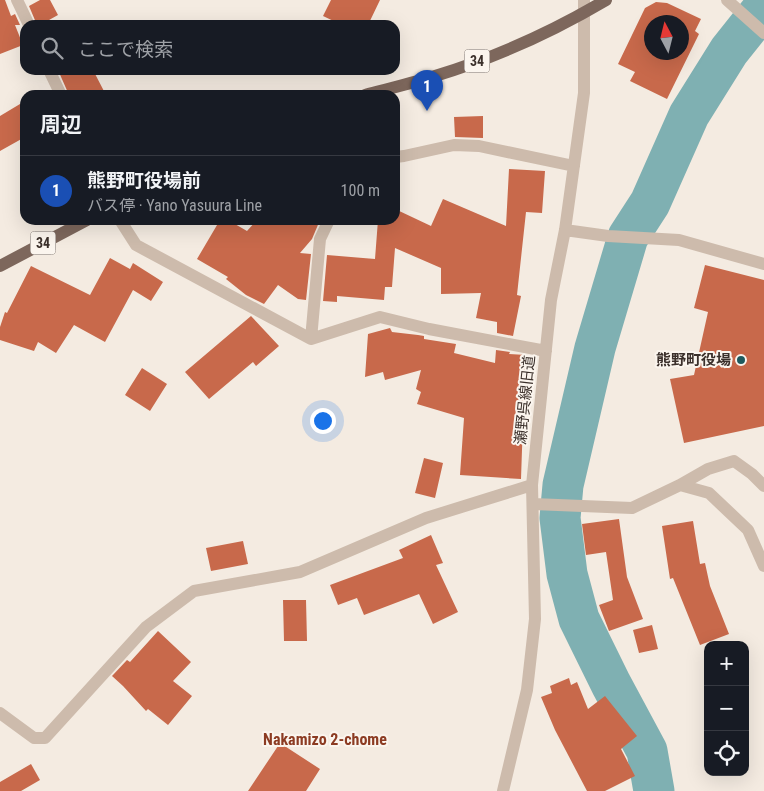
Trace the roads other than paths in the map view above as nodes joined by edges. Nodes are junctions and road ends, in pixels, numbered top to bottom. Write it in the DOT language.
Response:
graph roads {
  1 [pos="17,0"];
  2 [pos="606,0"];
  3 [pos="728,1"];
  4 [pos="584,6"];
  5 [pos="27,20"];
  6 [pos="760,30"];
  7 [pos="51,75"];
  8 [pos="59,90"];
  9 [pos="383,90"];
  10 [pos="400,156"];
  11 [pos="574,166"];
  12 [pos="78,225"];
  13 [pos="123,225"];
  14 [pos="327,225"];
  15 [pos="565,230"];
  16 [pos="764,264"];
  17 [pos="0,266"];
  18 [pos="312,339"];
  19 [pos="546,351"];
  20 [pos="680,485"];
  21 [pos="532,486"];
  22 [pos="764,486"];
  23 [pos="533,504"];
  24 [pos="764,566"];
  25 [pos="0,713"];
  26 [pos="504,791"];
  1 -- 5 [label="street"];
  2 -- 4 [label="main road, 34"];
  3 -- 6 [label="street"];
  4 -- 9 [label="main road, 34"];
  4 -- 11 [label="street, 瀬野呉線旧道"];
  7 -- 8 [label="street"];
  10 -- 11 [label="street"];
  11 -- 15 [label="street, 瀬野呉線旧道"];
  12 -- 17 [label="main road, 34"];
  13 -- 18 [label="street"];
  14 -- 18 [label="street"];
  15 -- 16 [label="street"];
  15 -- 19 [label="street, 瀬野呉線旧道"];
  18 -- 19 [label="street"];
  19 -- 21 [label="street, 瀬野呉線旧道"];
  20 -- 22 [label="street"];
  20 -- 23 [label="street"];
  20 -- 24 [label="street"];
  21 -- 23 [label="street, 瀬野呉線旧道"];
  21 -- 25 [label="street"];
  23 -- 26 [label="street, 瀬野呉線旧道"];
}
